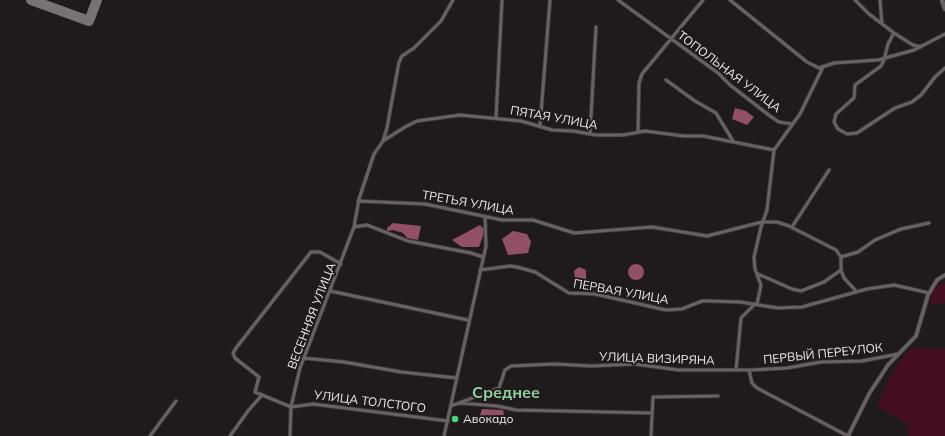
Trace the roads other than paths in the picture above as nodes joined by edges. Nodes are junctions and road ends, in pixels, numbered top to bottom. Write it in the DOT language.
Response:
graph roads {
  1 [pos="453,0"];
  2 [pos="502,0"];
  3 [pos="550,0"];
  4 [pos="618,0"];
  5 [pos="703,0"];
  6 [pos="730,0"];
  7 [pos="855,0"];
  8 [pos="880,0"];
  9 [pos="942,0"];
  10 [pos="945,9"];
  11 [pos="882,24"];
  12 [pos="596,27"];
  13 [pos="894,33"];
  14 [pos="945,34"];
  15 [pos="670,40"];
  16 [pos="923,46"];
  17 [pos="885,59"];
  18 [pos="823,67"];
  19 [pos="945,68"];
  20 [pos="666,80"];
  21 [pos="496,118"];
  22 [pos="792,124"];
  23 [pos="540,126"];
  24 [pos="638,132"];
  25 [pos="590,134"];
  26 [pos="383,141"];
  27 [pos="732,141"];
  28 [pos="774,150"];
  29 [pos="829,170"];
  30 [pos="358,201"];
  31 [pos="485,217"];
  32 [pos="762,222"];
  33 [pos="929,223"];
  34 [pos="354,227"];
  35 [pos="792,227"];
  36 [pos="483,257"];
  37 [pos="841,257"];
  38 [pos="341,264"];
  39 [pos="480,270"];
  40 [pos="841,270"];
  41 [pos="757,274"];
  42 [pos="945,275"];
  43 [pos="330,291"];
  44 [pos="857,292"];
  45 [pos="928,294"];
  46 [pos="756,304"];
  47 [pos="468,320"];
  48 [pos="898,354"];
  49 [pos="303,358"];
  50 [pos="736,370"];
  51 [pos="749,370"];
  52 [pos="457,378"];
  53 [pos="262,395"];
  54 [pos="718,396"];
  55 [pos="176,401"];
  56 [pos="459,403"];
  57 [pos="451,406"];
  58 [pos="291,407"];
  59 [pos="652,413"];
  60 [pos="448,420"];
  61 [pos="150,436"];
  62 [pos="230,436"];
  63 [pos="290,436"];
  64 [pos="444,436"];
  65 [pos="650,436"];
  66 [pos="848,436"];
  1 -- 26 [label="street"];
  2 -- 21 [label="street"];
  3 -- 23 [label="street"];
  4 -- 15 [label="street, ТОПОЛЬНАЯ УЛИЦА"];
  5 -- 15 [label="street"];
  6 -- 18 [label="street"];
  7 -- 11 [label="street"];
  8 -- 11 [label="street"];
  9 -- 10 [label="main road"];
  11 -- 13 [label="street"];
  12 -- 25 [label="street"];
  13 -- 16 [label="street"];
  13 -- 17 [label="street"];
  14 -- 16 [label="street"];
  15 -- 22 [label="street, ТОПОЛЬНАЯ УЛИЦА"];
  15 -- 24 [label="street"];
  16 -- 17 [label="street"];
  17 -- 18 [label="street"];
  17 -- 19 [label="street"];
  18 -- 22 [label="street"];
  20 -- 27 [label="street"];
  21 -- 23 [label="street, ПЯТАЯ УЛИЦА"];
  21 -- 26 [label="street, ПЯТАЯ УЛИЦА"];
  22 -- 28 [label="street"];
  23 -- 25 [label="street, ПЯТАЯ УЛИЦА"];
  24 -- 25 [label="street, ПЯТАЯ УЛИЦА"];
  24 -- 27 [label="street, ПЯТАЯ УЛИЦА"];
  26 -- 30 [label="street"];
  27 -- 28 [label="street, ПЯТАЯ УЛИЦА"];
  28 -- 32 [label="street"];
  29 -- 35 [label="street"];
  30 -- 31 [label="street, ТРЕТЬЯ УЛИЦА"];
  30 -- 34 [label="street, ВЕСЕННЯЯ УЛИЦА"];
  31 -- 32 [label="street, ТРЕТЬЯ УЛИЦА"];
  31 -- 36 [label="street"];
  32 -- 35 [label="street, ТРЕТЬЯ УЛИЦА"];
  32 -- 41 [label="street"];
  33 -- 37 [label="street"];
  34 -- 36 [label="street"];
  34 -- 38 [label="street, ВЕСЕННЯЯ УЛИЦА"];
  35 -- 37 [label="street, ТРЕТЬЯ УЛИЦА"];
  36 -- 39 [label="street"];
  37 -- 40 [label="street"];
  38 -- 43 [label="street, ВЕСЕННЯЯ УЛИЦА"];
  38 -- 53 [label="street"];
  39 -- 46 [label="street, ПЕРВАЯ УЛИЦА"];
  39 -- 47 [label="street"];
  40 -- 41 [label="street"];
  40 -- 44 [label="street"];
  41 -- 46 [label="street"];
  42 -- 45 [label="street"];
  43 -- 47 [label="street"];
  43 -- 49 [label="street, ВЕСЕННЯЯ УЛИЦА"];
  44 -- 45 [label="street, ПЕРВАЯ УЛИЦА"];
  44 -- 46 [label="street, ПЕРВАЯ УЛИЦА"];
  45 -- 48 [label="street"];
  46 -- 50 [label="street"];
  47 -- 52 [label="street"];
  48 -- 51 [label="street, ПЕРВЫЙ ПЕРЕУЛОК"];
  48 -- 66 [label="street"];
  49 -- 52 [label="street"];
  49 -- 58 [label="street, ВЕСЕННЯЯ УЛИЦА"];
  50 -- 51 [label="street, УЛИЦА ВИЗИРЯНА"];
  50 -- 56 [label="street, УЛИЦА ВИЗИРЯНА"];
  51 -- 66 [label="street"];
  52 -- 57 [label="street"];
  53 -- 58 [label="street"];
  53 -- 62 [label="street"];
  54 -- 59 [label="street"];
  55 -- 61 [label="street"];
  56 -- 57 [label="street"];
  56 -- 59 [label="street"];
  57 -- 60 [label="street"];
  58 -- 60 [label="street, УЛИЦА ТОЛСТОГО"];
  58 -- 63 [label="street, ВЕСЕННЯЯ УЛИЦА"];
  59 -- 65 [label="street"];
  60 -- 64 [label="street"];
}
